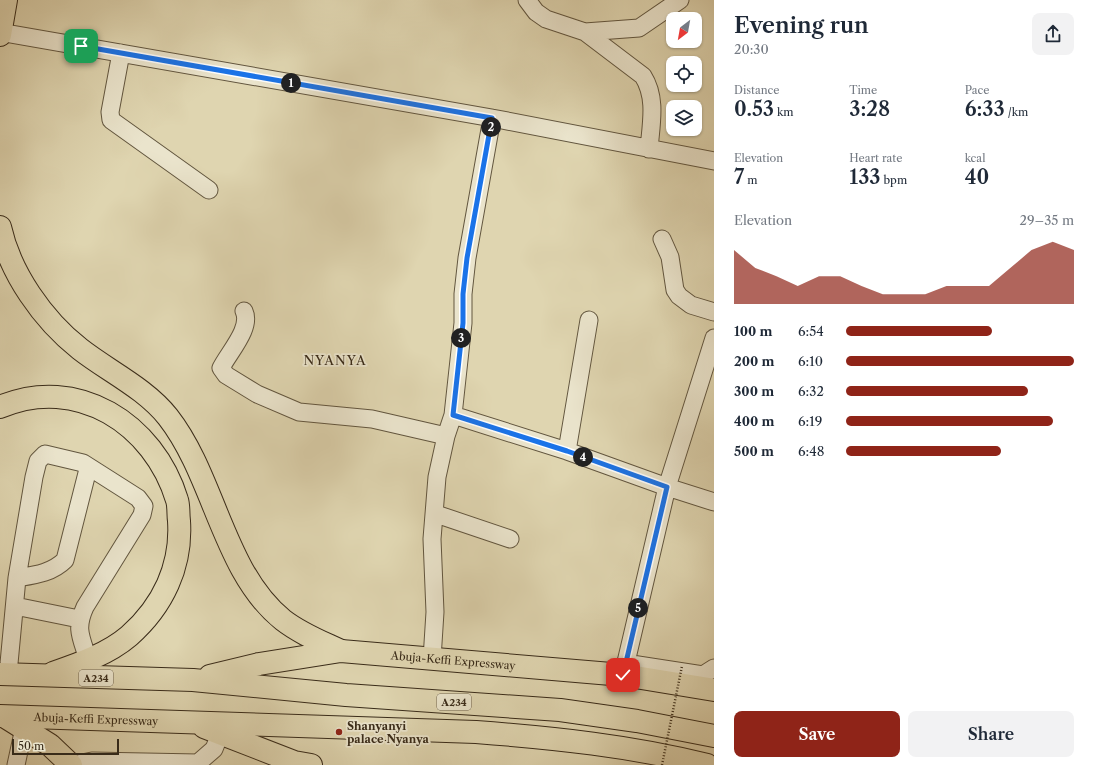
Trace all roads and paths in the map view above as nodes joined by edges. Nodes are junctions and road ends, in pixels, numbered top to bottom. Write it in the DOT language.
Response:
graph roads {
  1 [pos="6,0"];
  2 [pos="526,0"];
  3 [pos="680,0"];
  4 [pos="0,32"];
  5 [pos="586,32"];
  6 [pos="0,35"];
  7 [pos="121,53"];
  8 [pos="492,118"];
  9 [pos="649,149"];
  10 [pos="714,161"];
  11 [pos="209,190"];
  12 [pos="0,227"];
  13 [pos="662,238"];
  14 [pos="244,311"];
  15 [pos="714,312"];
  16 [pos="588,320"];
  17 [pos="714,338"];
  18 [pos="709,370"];
  19 [pos="0,407"];
  20 [pos="453,415"];
  21 [pos="446,436"];
  22 [pos="567,451"];
  23 [pos="83,463"];
  24 [pos="667,487"];
  25 [pos="714,502"];
  26 [pos="436,514"];
  27 [pos="510,539"];
  28 [pos="17,578"];
  29 [pos="15,606"];
  30 [pos="79,619"];
  31 [pos="342,652"];
  32 [pos="88,659"];
  33 [pos="432,659"];
  34 [pos="682,666"];
  35 [pos="714,668"];
  36 [pos="624,669"];
  37 [pos="4,674"];
  38 [pos="44,677"];
  39 [pos="193,680"];
  40 [pos="714,690"];
  41 [pos="10,720"];
  42 [pos="192,722"];
  43 [pos="220,734"];
  44 [pos="714,736"];
  45 [pos="16,765"];
  46 [pos="72,765"];
  47 [pos="311,765"];
  48 [pos="662,765"];
  49 [pos="707,765"];
  1 -- 4 [label="main road"];
  2 -- 5 [label="street"];
  3 -- 5 [label="street"];
  4 -- 6 [label="main road"];
  4 -- 7 [label="street"];
  5 -- 9 [label="street"];
  7 -- 8 [label="street"];
  7 -- 11 [label="street"];
  8 -- 9 [label="street"];
  8 -- 20 [label="street"];
  9 -- 10 [label="street"];
  12 -- 31 [label="main road"];
  13 -- 15 [label="street"];
  14 -- 21 [label="street"];
  16 -- 22 [label="street"];
  17 -- 18 [label="street"];
  18 -- 24 [label="street"];
  19 -- 32 [label="main road"];
  20 -- 21 [label="street"];
  20 -- 22 [label="street"];
  21 -- 26 [label="street"];
  22 -- 24 [label="street"];
  23 -- 28 [label="street"];
  23 -- 28 [label="street"];
  23 -- 30 [label="street"];
  24 -- 25 [label="street"];
  24 -- 36 [label="street"];
  26 -- 27 [label="street"];
  26 -- 33 [label="street"];
  28 -- 29 [label="street"];
  29 -- 30 [label="street"];
  29 -- 37 [label="street"];
  30 -- 32 [label="street"];
  31 -- 33 [label="main road, Abuja-Keffi Expressway"];
  31 -- 39 [label="main road, Abuja-Keffi Expressway"];
  32 -- 38 [label="main road"];
  33 -- 36 [label="main road, Abuja-Keffi Expressway"];
  34 -- 48 [label="path, bridge"];
  35 -- 36 [label="street"];
  36 -- 40 [label="main road, Abuja-Keffi Expressway"];
  37 -- 38 [label="main road, Abuja-Keffi Expressway / A234"];
  38 -- 39 [label="main road, Abuja-Keffi Expressway / A234"];
  39 -- 44 [label="main road, Abuja-Keffi Expressway / A234"];
  41 -- 42 [label="main road, Abuja-Keffi Expressway"];
  41 -- 45 [label="street"];
  41 -- 46 [label="main road"];
  42 -- 43 [label="main road, Abuja-Keffi Expressway"];
  42 -- 49 [label="main road, Abuja-Keffi Expressway"];
  43 -- 46 [label="street"];
  43 -- 47 [label="main road, Abuja-Keffi Expressway"];
}
